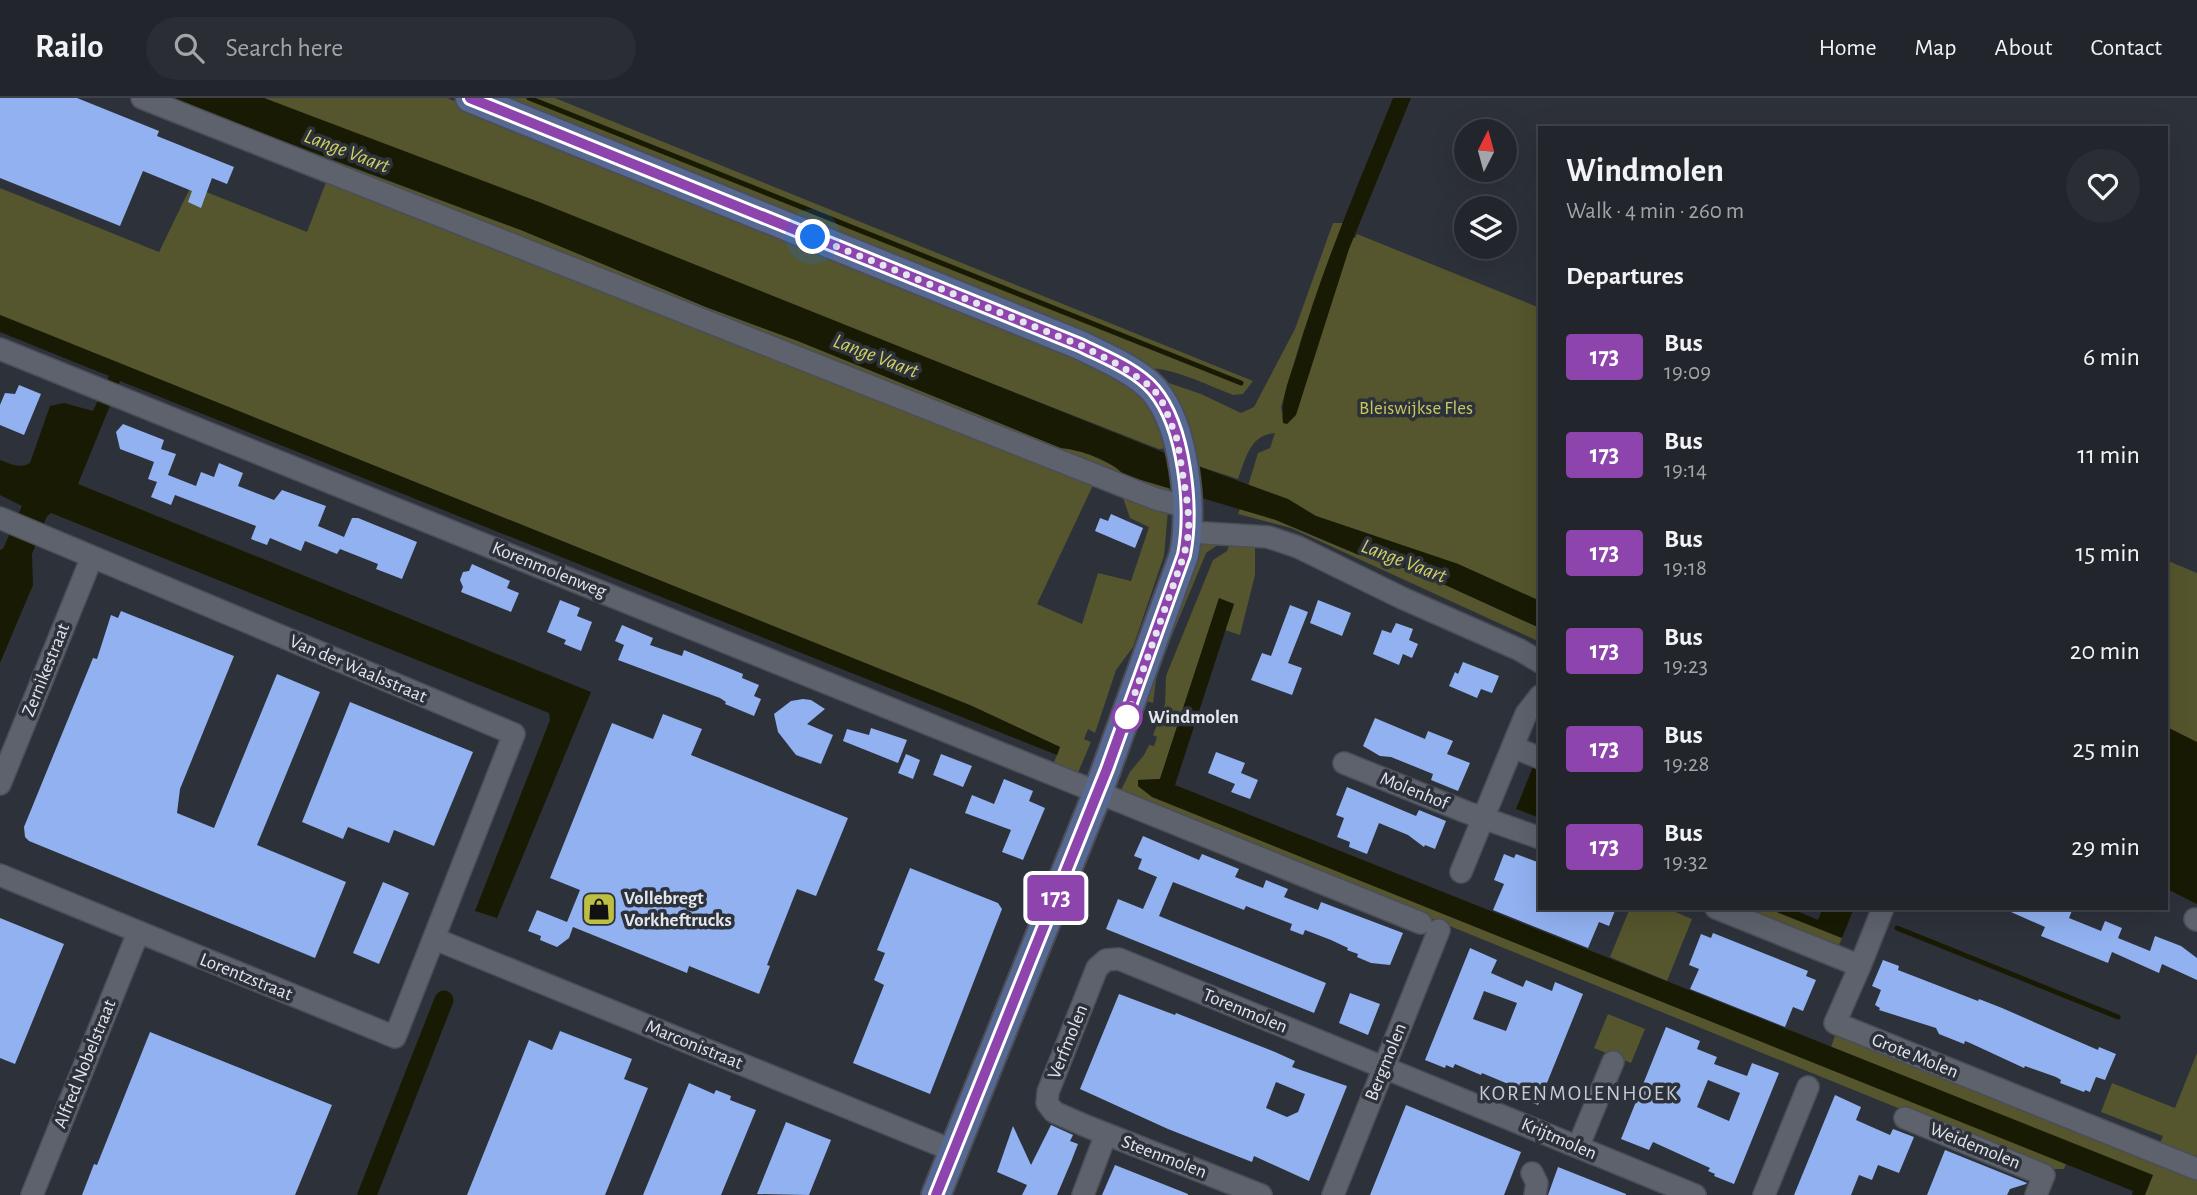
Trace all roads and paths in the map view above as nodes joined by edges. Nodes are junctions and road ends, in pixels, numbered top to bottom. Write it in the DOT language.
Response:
graph roads {
  1 [pos="142,98"];
  2 [pos="470,98"];
  3 [pos="0,349"];
  4 [pos="6,520"];
  5 [pos="1188,520"];
  6 [pos="92,556"];
  7 [pos="1538,661"];
  8 [pos="1538,698"];
  9 [pos="1513,747"];
  10 [pos="1538,757"];
  11 [pos="1344,763"];
  12 [pos="0,784"];
  13 [pos="1098,792"];
  14 [pos="1485,818"];
  15 [pos="1538,837"];
  16 [pos="1461,872"];
  17 [pos="0,875"];
  18 [pos="1721,910"];
  19 [pos="1882,910"];
  20 [pos="138,933"];
  21 [pos="435,939"];
  22 [pos="1106,960"];
  23 [pos="1860,966"];
  24 [pos="1613,1062"];
  25 [pos="1384,1067"];
  26 [pos="1808,1087"];
  27 [pos="1905,1118"];
  28 [pos="1106,1134"];
  29 [pos="1578,1147"];
  30 [pos="954,1151"];
  31 [pos="2197,1170"];
  32 [pos="1532,1173"];
  33 [pos="32,1195"];
  34 [pos="936,1195"];
  35 [pos="1083,1195"];
  36 [pos="1261,1195"];
  37 [pos="1333,1195"];
  38 [pos="1535,1195"];
  39 [pos="1695,1195"];
  40 [pos="1763,1195"];
  41 [pos="2036,1195"];
  1 -- 5 [label="street"];
  2 -- 5 [label="street"];
  3 -- 13 [label="street, Korenmolenweg"];
  4 -- 6 [label="street, Van der Waalsstraat"];
  5 -- 7 [label="street"];
  5 -- 13 [label="street"];
  6 -- 12 [label="street, Zernikestraat"];
  6 -- 21 [label="street, Van der Waalsstraat"];
  8 -- 9 [label="street"];
  9 -- 10 [label="street"];
  9 -- 14 [label="street"];
  11 -- 14 [label="street, Molenhof"];
  13 -- 25 [label="street, Bergmolen"];
  13 -- 30 [label="street"];
  14 -- 15 [label="street"];
  14 -- 16 [label="street"];
  17 -- 20 [label="street, Lorentzstraat"];
  18 -- 23 [label="street"];
  19 -- 23 [label="street"];
  20 -- 21 [label="street, Lorentzstraat"];
  20 -- 33 [label="street, Alfred Nobelstraat"];
  21 -- 30 [label="street, Marconistraat"];
  22 -- 25 [label="street, Torenmolen"];
  22 -- 28 [label="street, Verfmolen"];
  23 -- 31 [label="street, Grote Molen"];
  24 -- 29 [label="street"];
  25 -- 29 [label="street, Krijtmolen"];
  25 -- 37 [label="street, Bergmolen"];
  26 -- 40 [label="street"];
  27 -- 41 [label="street, Weidemolen"];
  28 -- 35 [label="street"];
  28 -- 36 [label="street, Steenmolen"];
  29 -- 39 [label="street, Krijtmolen"];
  30 -- 34 [label="street"];
  32 -- 38 [label="street"];
}
